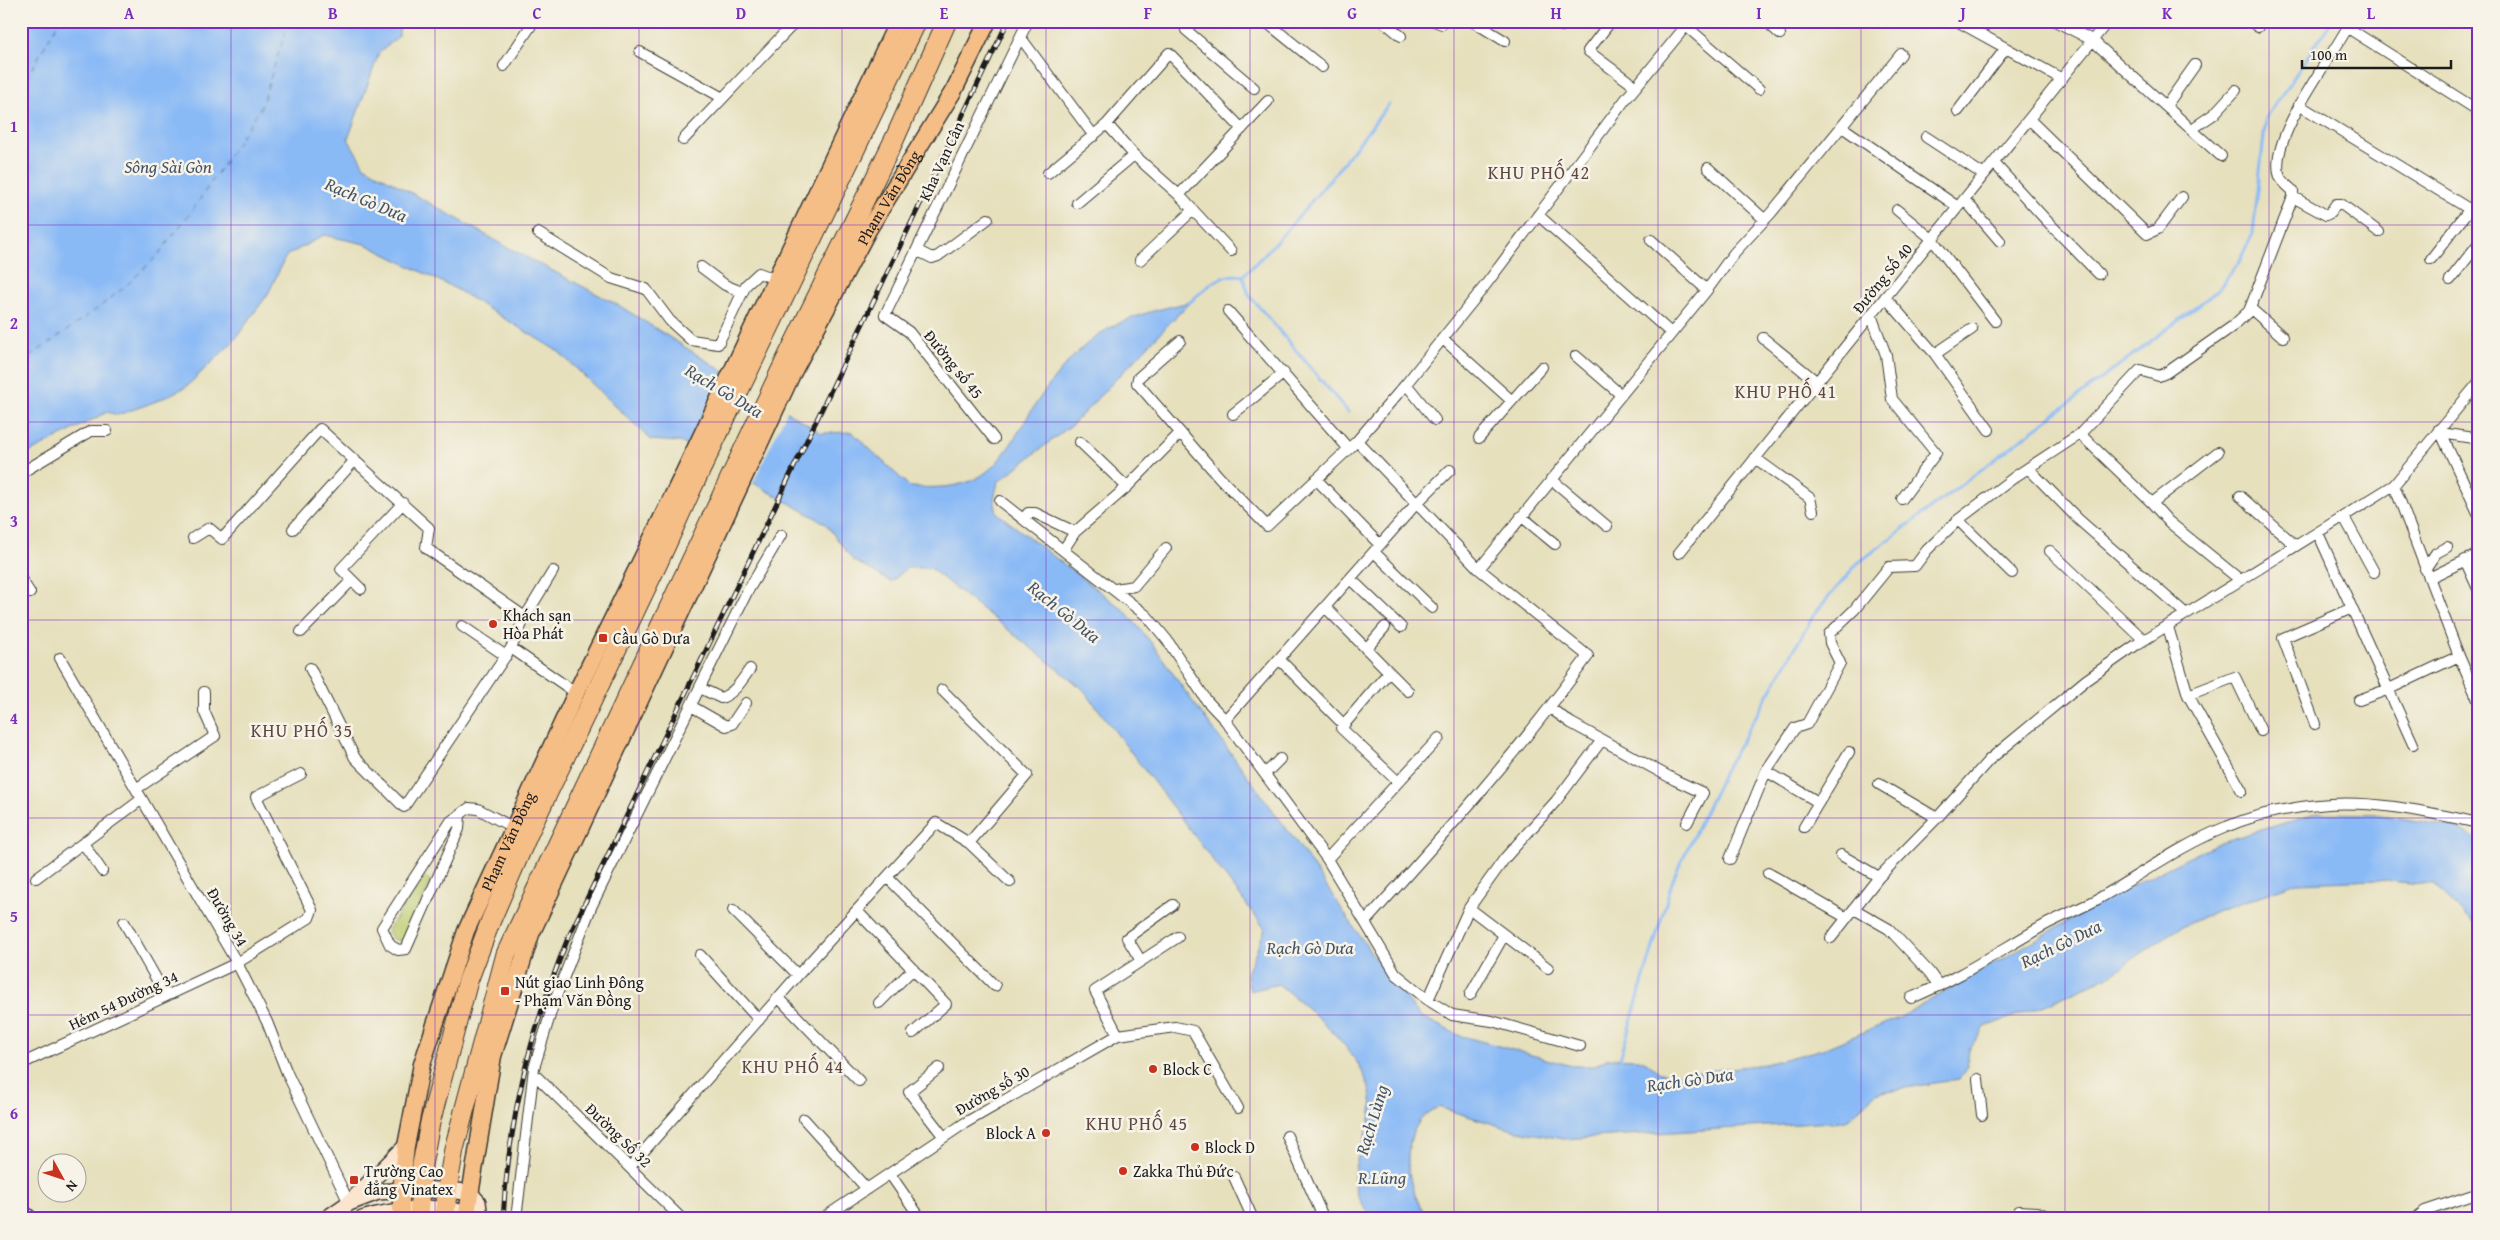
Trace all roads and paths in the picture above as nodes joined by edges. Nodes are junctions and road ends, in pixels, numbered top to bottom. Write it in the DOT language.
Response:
graph roads {
  1 [pos="534,21"];
  2 [pos="796,21"];
  3 [pos="898,21"];
  4 [pos="918,21"];
  5 [pos="947,21"];
  6 [pos="988,21"];
  7 [pos="1028,21"];
  8 [pos="1194,21"];
  9 [pos="1265,21"];
  10 [pos="1382,21"];
  11 [pos="1472,21"];
  12 [pos="1612,21"];
  13 [pos="1766,21"];
  14 [pos="1957,21"];
  15 [pos="2055,21"];
  16 [pos="2108,21"];
  17 [pos="1688,24"];
  18 [pos="2349,25"];
  19 [pos="1780,34"];
  20 [pos="1401,36"];
  21 [pos="1020,38"];
  22 [pos="2092,40"];
  23 [pos="1505,41"];
  24 [pos="2006,48"];
  25 [pos="640,52"];
  26 [pos="1901,54"];
  27 [pos="504,66"];
  28 [pos="2195,66"];
  29 [pos="1322,67"];
  30 [pos="2062,79"];
  31 [pos="1636,87"];
  32 [pos="1254,88"];
  33 [pos="1759,90"];
  34 [pos="2236,90"];
  35 [pos="722,98"];
  36 [pos="1268,101"];
  37 [pos="2299,105"];
  38 [pos="2166,106"];
  39 [pos="1958,111"];
  40 [pos="2479,111"];
  41 [pos="2029,119"];
  42 [pos="1107,124"];
  43 [pos="1842,127"];
  44 [pos="1242,129"];
  45 [pos="2192,129"];
  46 [pos="1094,136"];
  47 [pos="1926,137"];
  48 [pos="683,140"];
  49 [pos="1134,155"];
  50 [pos="2221,156"];
  51 [pos="1994,162"];
  52 [pos="1708,168"];
  53 [pos="1048,173"];
  54 [pos="1984,175"];
  55 [pos="1178,194"];
  56 [pos="2182,197"];
  57 [pos="2293,197"];
  58 [pos="1077,203"];
  59 [pos="1961,203"];
  60 [pos="1193,210"];
  61 [pos="1897,210"];
  62 [pos="2469,210"];
  63 [pos="1538,215"];
  64 [pos="2479,216"];
  65 [pos="988,219"];
  66 [pos="1765,220"];
  67 [pos="2379,232"];
  68 [pos="538,233"];
  69 [pos="1932,239"];
  70 [pos="1651,240"];
  71 [pos="2000,241"];
  72 [pos="2479,243"];
  73 [pos="918,251"];
  74 [pos="1231,251"];
  75 [pos="2431,259"];
  76 [pos="1140,260"];
  77 [pos="701,267"];
  78 [pos="2099,274"];
  79 [pos="775,279"];
  80 [pos="2450,280"];
  81 [pos="1707,290"];
  82 [pos="742,292"];
  83 [pos="1885,297"];
  84 [pos="831,299"];
  85 [pos="2250,308"];
  86 [pos="1228,311"];
  87 [pos="885,315"];
  88 [pos="1871,315"];
  89 [pos="1996,321"];
  90 [pos="1972,329"];
  91 [pos="1671,333"];
  92 [pos="2283,337"];
  93 [pos="1763,338"];
  94 [pos="1443,340"];
  95 [pos="1180,341"];
  96 [pos="795,343"];
  97 [pos="748,354"];
  98 [pos="1935,354"];
  99 [pos="1576,356"];
  100 [pos="1542,368"];
  101 [pos="786,372"];
  102 [pos="1284,373"];
  103 [pos="1817,382"];
  104 [pos="2479,382"];
  105 [pos="1406,384"];
  106 [pos="1620,394"];
  107 [pos="1512,401"];
  108 [pos="1233,414"];
  109 [pos="1435,420"];
  110 [pos="1989,430"];
  111 [pos="107,431"];
  112 [pos="2440,431"];
  113 [pos="1180,433"];
  114 [pos="2080,434"];
  115 [pos="1479,438"];
  116 [pos="994,439"];
  117 [pos="2479,439"];
  118 [pos="1357,441"];
  119 [pos="1080,442"];
  120 [pos="1348,448"];
  121 [pos="2218,452"];
  122 [pos="1755,458"];
  123 [pos="355,460"];
  124 [pos="2028,468"];
  125 [pos="1450,470"];
  126 [pos="21,473"];
  127 [pos="1316,479"];
  128 [pos="1551,479"];
  129 [pos="2394,486"];
  130 [pos="685,487"];
  131 [pos="1127,487"];
  132 [pos="2240,496"];
  133 [pos="1902,499"];
  134 [pos="1000,501"];
  135 [pos="403,503"];
  136 [pos="2152,503"];
  137 [pos="1416,504"];
  138 [pos="724,505"];
  139 [pos="1813,511"];
  140 [pos="2479,515"];
  141 [pos="1521,516"];
  142 [pos="2344,517"];
  143 [pos="1024,518"];
  144 [pos="1958,520"];
  145 [pos="1606,526"];
  146 [pos="293,530"];
  147 [pos="1075,532"];
  148 [pos="2318,533"];
  149 [pos="781,535"];
  150 [pos="194,538"];
  151 [pos="1555,544"];
  152 [pos="2296,546"];
  153 [pos="2447,547"];
  154 [pos="1166,548"];
  155 [pos="1377,548"];
  156 [pos="1064,549"];
  157 [pos="2050,551"];
  158 [pos="1679,553"];
  159 [pos="2479,554"];
  160 [pos="2465,560"];
  161 [pos="1479,570"];
  162 [pos="553,571"];
  163 [pos="2374,572"];
  164 [pos="2012,573"];
  165 [pos="2427,573"];
  166 [pos="21,579"];
  167 [pos="1351,579"];
  168 [pos="2239,579"];
  169 [pos="352,580"];
  170 [pos="1114,589"];
  171 [pos="362,590"];
  172 [pos="2479,591"];
  173 [pos="30,593"];
  174 [pos="1326,608"];
  175 [pos="1432,608"];
  176 [pos="2352,608"];
  177 [pos="2186,614"];
  178 [pos="525,617"];
  179 [pos="462,626"];
  180 [pos="2168,626"];
  181 [pos="1385,627"];
  182 [pos="1401,627"];
  183 [pos="301,632"];
  184 [pos="2144,640"];
  185 [pos="1366,649"];
  186 [pos="508,652"];
  187 [pos="2459,656"];
  188 [pos="60,658"];
  189 [pos="1279,659"];
  190 [pos="310,668"];
  191 [pos="750,669"];
  192 [pos="1388,673"];
  193 [pos="700,688"];
  194 [pos="2389,689"];
  195 [pos="942,690"];
  196 [pos="1408,691"];
  197 [pos="204,692"];
  198 [pos="576,693"];
  199 [pos="2188,695"];
  200 [pos="2359,700"];
  201 [pos="746,702"];
  202 [pos="2479,702"];
  203 [pos="691,706"];
  204 [pos="1550,708"];
  205 [pos="1225,720"];
  206 [pos="1343,724"];
  207 [pos="2315,724"];
  208 [pos="2261,731"];
  209 [pos="1439,738"];
  210 [pos="1602,740"];
  211 [pos="2413,744"];
  212 [pos="1849,752"];
  213 [pos="1280,759"];
  214 [pos="1766,771"];
  215 [pos="301,774"];
  216 [pos="1265,774"];
  217 [pos="1394,778"];
  218 [pos="1879,784"];
  219 [pos="136,790"];
  220 [pos="2242,791"];
  221 [pos="142,799"];
  222 [pos="1818,802"];
  223 [pos="460,815"];
  224 [pos="1937,818"];
  225 [pos="1688,823"];
  226 [pos="2479,823"];
  227 [pos="1804,827"];
  228 [pos="514,828"];
  229 [pos="83,843"];
  230 [pos="969,843"];
  231 [pos="1841,856"];
  232 [pos="1327,859"];
  233 [pos="1730,859"];
  234 [pos="102,871"];
  235 [pos="1768,873"];
  236 [pos="887,877"];
  237 [pos="1879,877"];
  238 [pos="36,878"];
  239 [pos="1010,882"];
  240 [pos="1173,905"];
  241 [pos="1469,908"];
  242 [pos="1854,909"];
  243 [pos="733,910"];
  244 [pos="857,911"];
  245 [pos="1847,918"];
  246 [pos="1366,921"];
  247 [pos="124,922"];
  248 [pos="466,931"];
  249 [pos="486,932"];
  250 [pos="1504,935"];
  251 [pos="1178,937"];
  252 [pos="1831,938"];
  253 [pos="700,955"];
  254 [pos="1141,961"];
  255 [pos="237,963"];
  256 [pos="1548,968"];
  257 [pos="913,969"];
  258 [pos="798,975"];
  259 [pos="995,986"];
  260 [pos="1939,986"];
  261 [pos="1470,995"];
  262 [pos="166,996"];
  263 [pos="780,998"];
  264 [pos="1911,998"];
  265 [pos="1428,1000"];
  266 [pos="879,1003"];
  267 [pos="759,1020"];
  268 [pos="913,1033"];
  269 [pos="1118,1035"];
  270 [pos="1580,1046"];
  271 [pos="21,1064"];
  272 [pos="939,1068"];
  273 [pos="534,1074"];
  274 [pos="1978,1079"];
  275 [pos="859,1081"];
  276 [pos="1238,1108"];
  277 [pos="1982,1115"];
  278 [pos="804,1119"];
  279 [pos="430,1124"];
  280 [pos="1287,1136"];
  281 [pos="944,1137"];
  282 [pos="406,1146"];
  283 [pos="476,1153"];
  284 [pos="630,1167"];
  285 [pos="890,1174"];
  286 [pos="1234,1177"];
  287 [pos="420,1189"];
  288 [pos="447,1189"];
  289 [pos="868,1189"];
  290 [pos="401,1191"];
  291 [pos="469,1192"];
  292 [pos="2479,1193"];
  293 [pos="349,1203"];
  294 [pos="21,1211"];
  295 [pos="2019,1211"];
  296 [pos="410,1214"];
  297 [pos="445,1215"];
  298 [pos="474,1216"];
  299 [pos="30,1219"];
  300 [pos="326,1219"];
  301 [pos="362,1219"];
  302 [pos="516,1219"];
  303 [pos="682,1219"];
  304 [pos="822,1219"];
  305 [pos="921,1219"];
  306 [pos="1253,1219"];
  307 [pos="1324,1219"];
  308 [pos="2055,1219"];
  309 [pos="2415,1219"];
  1 -- 27 [label="street"];
  2 -- 35 [label="street"];
  3 -- 79 [label="main road"];
  4 -- 97 [label="highway"];
  5 -- 96 [label="highway, Phạm Văn Đồng"];
  6 -- 84 [label="main road, Phạm Văn Đồng"];
  7 -- 21 [label="street, Kha Vạn Cân"];
  8 -- 32 [label="street"];
  9 -- 29 [label="street"];
  10 -- 20 [label="street"];
  11 -- 23 [label="street"];
  12 -- 31 [label="street"];
  13 -- 19 [label="street"];
  14 -- 24 [label="street"];
  15 -- 22 [label="street"];
  16 -- 22 [label="street, Đường Số 40"];
  17 -- 31 [label="street"];
  17 -- 33 [label="street"];
  18 -- 37 [label="street"];
  18 -- 40 [label="street"];
  21 -- 46 [label="street"];
  21 -- 73 [label="street, Kha Vạn Cân"];
  22 -- 30 [label="street, Đường Số 40"];
  22 -- 38 [label="street"];
  24 -- 30 [label="street"];
  24 -- 39 [label="street"];
  25 -- 35 [label="street"];
  26 -- 43 [label="street"];
  28 -- 38 [label="street"];
  30 -- 41 [label="street, Đường Số 40"];
  31 -- 63 [label="street"];
  34 -- 45 [label="street"];
  35 -- 48 [label="street"];
  36 -- 44 [label="street"];
  37 -- 57 [label="street"];
  37 -- 62 [label="street"];
  38 -- 45 [label="street"];
  41 -- 51 [label="street, Đường Số 40"];
  41 -- 56 [label="street"];
  42 -- 44 [label="street"];
  42 -- 46 [label="street"];
  42 -- 49 [label="street"];
  43 -- 59 [label="street"];
  43 -- 66 [label="street"];
  44 -- 55 [label="street"];
  45 -- 50 [label="street"];
  46 -- 53 [label="street"];
  47 -- 54 [label="street"];
  49 -- 55 [label="street"];
  49 -- 58 [label="street"];
  51 -- 54 [label="street, Đường Số 40"];
  51 -- 78 [label="street"];
  52 -- 66 [label="street"];
  54 -- 59 [label="street, Đường Số 40"];
  55 -- 60 [label="street"];
  57 -- 67 [label="street"];
  57 -- 85 [label="street"];
  59 -- 69 [label="street, Đường Số 40"];
  59 -- 71 [label="street"];
  60 -- 74 [label="street"];
  60 -- 76 [label="street"];
  61 -- 69 [label="street"];
  62 -- 64 [label="street"];
  62 -- 75 [label="street"];
  63 -- 91 [label="street"];
  63 -- 94 [label="street"];
  65 -- 73 [label="street"];
  66 -- 81 [label="street"];
  68 -- 82 [label="street"];
  69 -- 83 [label="street, Đường Số 40"];
  69 -- 89 [label="street"];
  70 -- 81 [label="street"];
  72 -- 80 [label="street"];
  73 -- 87 [label="street, Kha Vạn Cân"];
  77 -- 82 [label="street"];
  79 -- 82 [label="street"];
  79 -- 97 [label="main road"];
  81 -- 91 [label="street"];
  83 -- 88 [label="street, Đường Số 40"];
  83 -- 98 [label="street"];
  84 -- 96 [label="main road"];
  84 -- 101 [label="main road, Phạm Văn Đồng"];
  85 -- 92 [label="street"];
  85 -- 114 [label="street"];
  86 -- 102 [label="street"];
  87 -- 116 [label="street, Đường số 45"];
  88 -- 103 [label="street, Đường Số 40"];
  88 -- 133 [label="street"];
  90 -- 98 [label="street"];
  91 -- 106 [label="street"];
  93 -- 103 [label="street"];
  94 -- 105 [label="street"];
  94 -- 107 [label="street"];
  95 -- 113 [label="street"];
  96 -- 101 [label="highway, Phạm Văn Đồng"];
  97 -- 130 [label="highway"];
  98 -- 110 [label="street"];
  99 -- 106 [label="street"];
  100 -- 107 [label="street"];
  101 -- 138 [label="highway"];
  102 -- 108 [label="street"];
  102 -- 120 [label="street"];
  103 -- 122 [label="street, Đường Số 40"];
  104 -- 112 [label="street"];
  105 -- 109 [label="street"];
  105 -- 118 [label="street"];
  106 -- 128 [label="street"];
  107 -- 115 [label="street"];
  111 -- 126 [label="street"];
  112 -- 117 [label="street"];
  112 -- 129 [label="street"];
  112 -- 140 [label="street"];
  113 -- 127 [label="street"];
  113 -- 131 [label="street"];
  114 -- 124 [label="street"];
  114 -- 136 [label="street"];
  118 -- 120 [label="street"];
  118 -- 137 [label="street"];
  119 -- 131 [label="street"];
  120 -- 127 [label="street"];
  121 -- 136 [label="street"];
  122 -- 139 [label="street"];
  122 -- 158 [label="street, Đường Số 40"];
  123 -- 135 [label="street"];
  123 -- 146 [label="street"];
  123 -- 150 [label="street"];
  124 -- 144 [label="street"];
  124 -- 177 [label="street"];
  125 -- 137 [label="street"];
  127 -- 155 [label="street"];
  128 -- 141 [label="street"];
  128 -- 145 [label="street"];
  129 -- 142 [label="street"];
  129 -- 165 [label="street"];
  130 -- 198 [label="main road, Phạm Văn Đồng"];
  130 -- 249 [label="highway, Phạm Văn Đồng"];
  131 -- 147 [label="street"];
  132 -- 152 [label="street"];
  134 -- 143 [label="street"];
  135 -- 169 [label="street"];
  135 -- 178 [label="street"];
  136 -- 168 [label="street"];
  137 -- 155 [label="street"];
  137 -- 161 [label="street"];
  138 -- 283 [label="main road"];
  138 -- 288 [label="highway"];
  141 -- 151 [label="street"];
  141 -- 161 [label="street"];
  142 -- 148 [label="street"];
  142 -- 163 [label="street"];
  143 -- 147 [label="street"];
  143 -- 156 [label="street"];
  144 -- 164 [label="street"];
  144 -- 214 [label="street"];
  147 -- 156 [label="street"];
  148 -- 152 [label="street"];
  148 -- 176 [label="street"];
  149 -- 193 [label="street"];
  152 -- 168 [label="street"];
  153 -- 165 [label="street"];
  154 -- 170 [label="street"];
  155 -- 167 [label="street"];
  155 -- 175 [label="street"];
  156 -- 170 [label="street"];
  157 -- 184 [label="street"];
  159 -- 160 [label="street"];
  160 -- 165 [label="street"];
  160 -- 172 [label="street"];
  161 -- 204 [label="street"];
  162 -- 178 [label="street"];
  165 -- 187 [label="street"];
  166 -- 173 [label="street"];
  167 -- 174 [label="street"];
  167 -- 182 [label="street"];
  168 -- 177 [label="street"];
  169 -- 171 [label="street"];
  169 -- 183 [label="street"];
  170 -- 205 [label="street"];
  174 -- 185 [label="street"];
  174 -- 189 [label="street"];
  176 -- 194 [label="street"];
  176 -- 207 [label="street"];
  177 -- 180 [label="street"];
  178 -- 186 [label="street"];
  179 -- 186 [label="street"];
  180 -- 184 [label="street"];
  180 -- 199 [label="street"];
  181 -- 185 [label="street"];
  184 -- 224 [label="street"];
  185 -- 192 [label="street"];
  186 -- 190 [label="street"];
  186 -- 198 [label="street"];
  187 -- 194 [label="street"];
  187 -- 202 [label="street"];
  188 -- 219 [label="street, Đường 34"];
  189 -- 205 [label="street"];
  189 -- 206 [label="street"];
  191 -- 193 [label="street"];
  192 -- 196 [label="street"];
  192 -- 206 [label="street"];
  193 -- 203 [label="street"];
  194 -- 200 [label="street"];
  194 -- 211 [label="street"];
  195 -- 230 [label="street"];
  197 -- 219 [label="street"];
  198 -- 228 [label="main road, Phạm Văn Đồng"];
  199 -- 208 [label="street"];
  199 -- 220 [label="street"];
  201 -- 203 [label="street"];
  203 -- 273 [label="street"];
  204 -- 210 [label="street"];
  204 -- 246 [label="street"];
  205 -- 216 [label="street"];
  206 -- 217 [label="street"];
  209 -- 232 [label="street"];
  210 -- 225 [label="street"];
  210 -- 241 [label="street"];
  212 -- 222 [label="street"];
  213 -- 216 [label="street"];
  214 -- 222 [label="street"];
  214 -- 233 [label="street"];
  215 -- 255 [label="street, Hẻm 54 Đường 34"];
  216 -- 232 [label="street"];
  218 -- 224 [label="street"];
  219 -- 221 [label="street, Đường 34"];
  221 -- 229 [label="street"];
  221 -- 255 [label="street, Đường 34"];
  222 -- 227 [label="street"];
  223 -- 223 [label="street"];
  223 -- 228 [label="street"];
  224 -- 237 [label="street"];
  226 -- 260 [label="street"];
  228 -- 248 [label="main road, Phạm Văn Đồng"];
  229 -- 234 [label="street"];
  229 -- 238 [label="street"];
  230 -- 236 [label="street"];
  230 -- 239 [label="street"];
  231 -- 237 [label="street"];
  232 -- 246 [label="street"];
  235 -- 245 [label="street"];
  236 -- 244 [label="street"];
  236 -- 259 [label="street"];
  237 -- 242 [label="street"];
  240 -- 254 [label="street"];
  241 -- 250 [label="street"];
  241 -- 265 [label="street"];
  242 -- 245 [label="street"];
  242 -- 260 [label="street"];
  243 -- 258 [label="street"];
  244 -- 257 [label="street"];
  244 -- 258 [label="street"];
  245 -- 252 [label="street"];
  246 -- 265 [label="street"];
  247 -- 262 [label="street"];
  248 -- 249 [label="main road"];
  248 -- 282 [label="main road, Phạm Văn Đồng"];
  249 -- 279 [label="highway, Phạm Văn Đồng"];
  250 -- 256 [label="street"];
  250 -- 261 [label="street"];
  251 -- 254 [label="street"];
  253 -- 267 [label="street"];
  254 -- 269 [label="street"];
  255 -- 262 [label="street, Hẻm 54 Đường 34"];
  255 -- 293 [label="street, Đường 34"];
  257 -- 266 [label="street"];
  257 -- 268 [label="street"];
  258 -- 263 [label="street"];
  260 -- 264 [label="street"];
  262 -- 271 [label="street, Hẻm 54 Đường 34"];
  263 -- 267 [label="street"];
  263 -- 275 [label="street"];
  265 -- 270 [label="street"];
  267 -- 284 [label="street"];
  269 -- 276 [label="street, Đường số 30"];
  269 -- 281 [label="street, Đường số 30"];
  272 -- 281 [label="street"];
  273 -- 284 [label="street, Đường Số 32"];
  273 -- 302 [label="street"];
  274 -- 277 [label="street"];
  278 -- 289 [label="street"];
  279 -- 282 [label="main road"];
  279 -- 287 [label="highway, Phạm Văn Đồng"];
  280 -- 307 [label="street"];
  281 -- 285 [label="street, Đường số 30"];
  282 -- 290 [label="main road, Phạm Văn Đồng"];
  282 -- 293 [label="main road"];
  283 -- 291 [label="main road"];
  283 -- 298 [label="main road"];
  284 -- 303 [label="street, Đường Số 32"];
  285 -- 289 [label="street, Đường số 30"];
  285 -- 305 [label="street"];
  286 -- 306 [label="street"];
  287 -- 288 [label="main road"];
  287 -- 290 [label="main road"];
  287 -- 296 [label="highway, Phạm Văn Đồng"];
  288 -- 291 [label="main road"];
  288 -- 297 [label="highway"];
  289 -- 304 [label="street, Đường số 30"];
  290 -- 293 [label="main road"];
  290 -- 296 [label="main road, Phạm Văn Đồng"];
  291 -- 298 [label="main road"];
  292 -- 309 [label="street"];
  293 -- 300 [label="main road"];
  294 -- 299 [label="main road"];
  295 -- 308 [label="street"];
  296 -- 297 [label="main road"];
  296 -- 301 [label="main road"];
  297 -- 298 [label="main road"];
}
